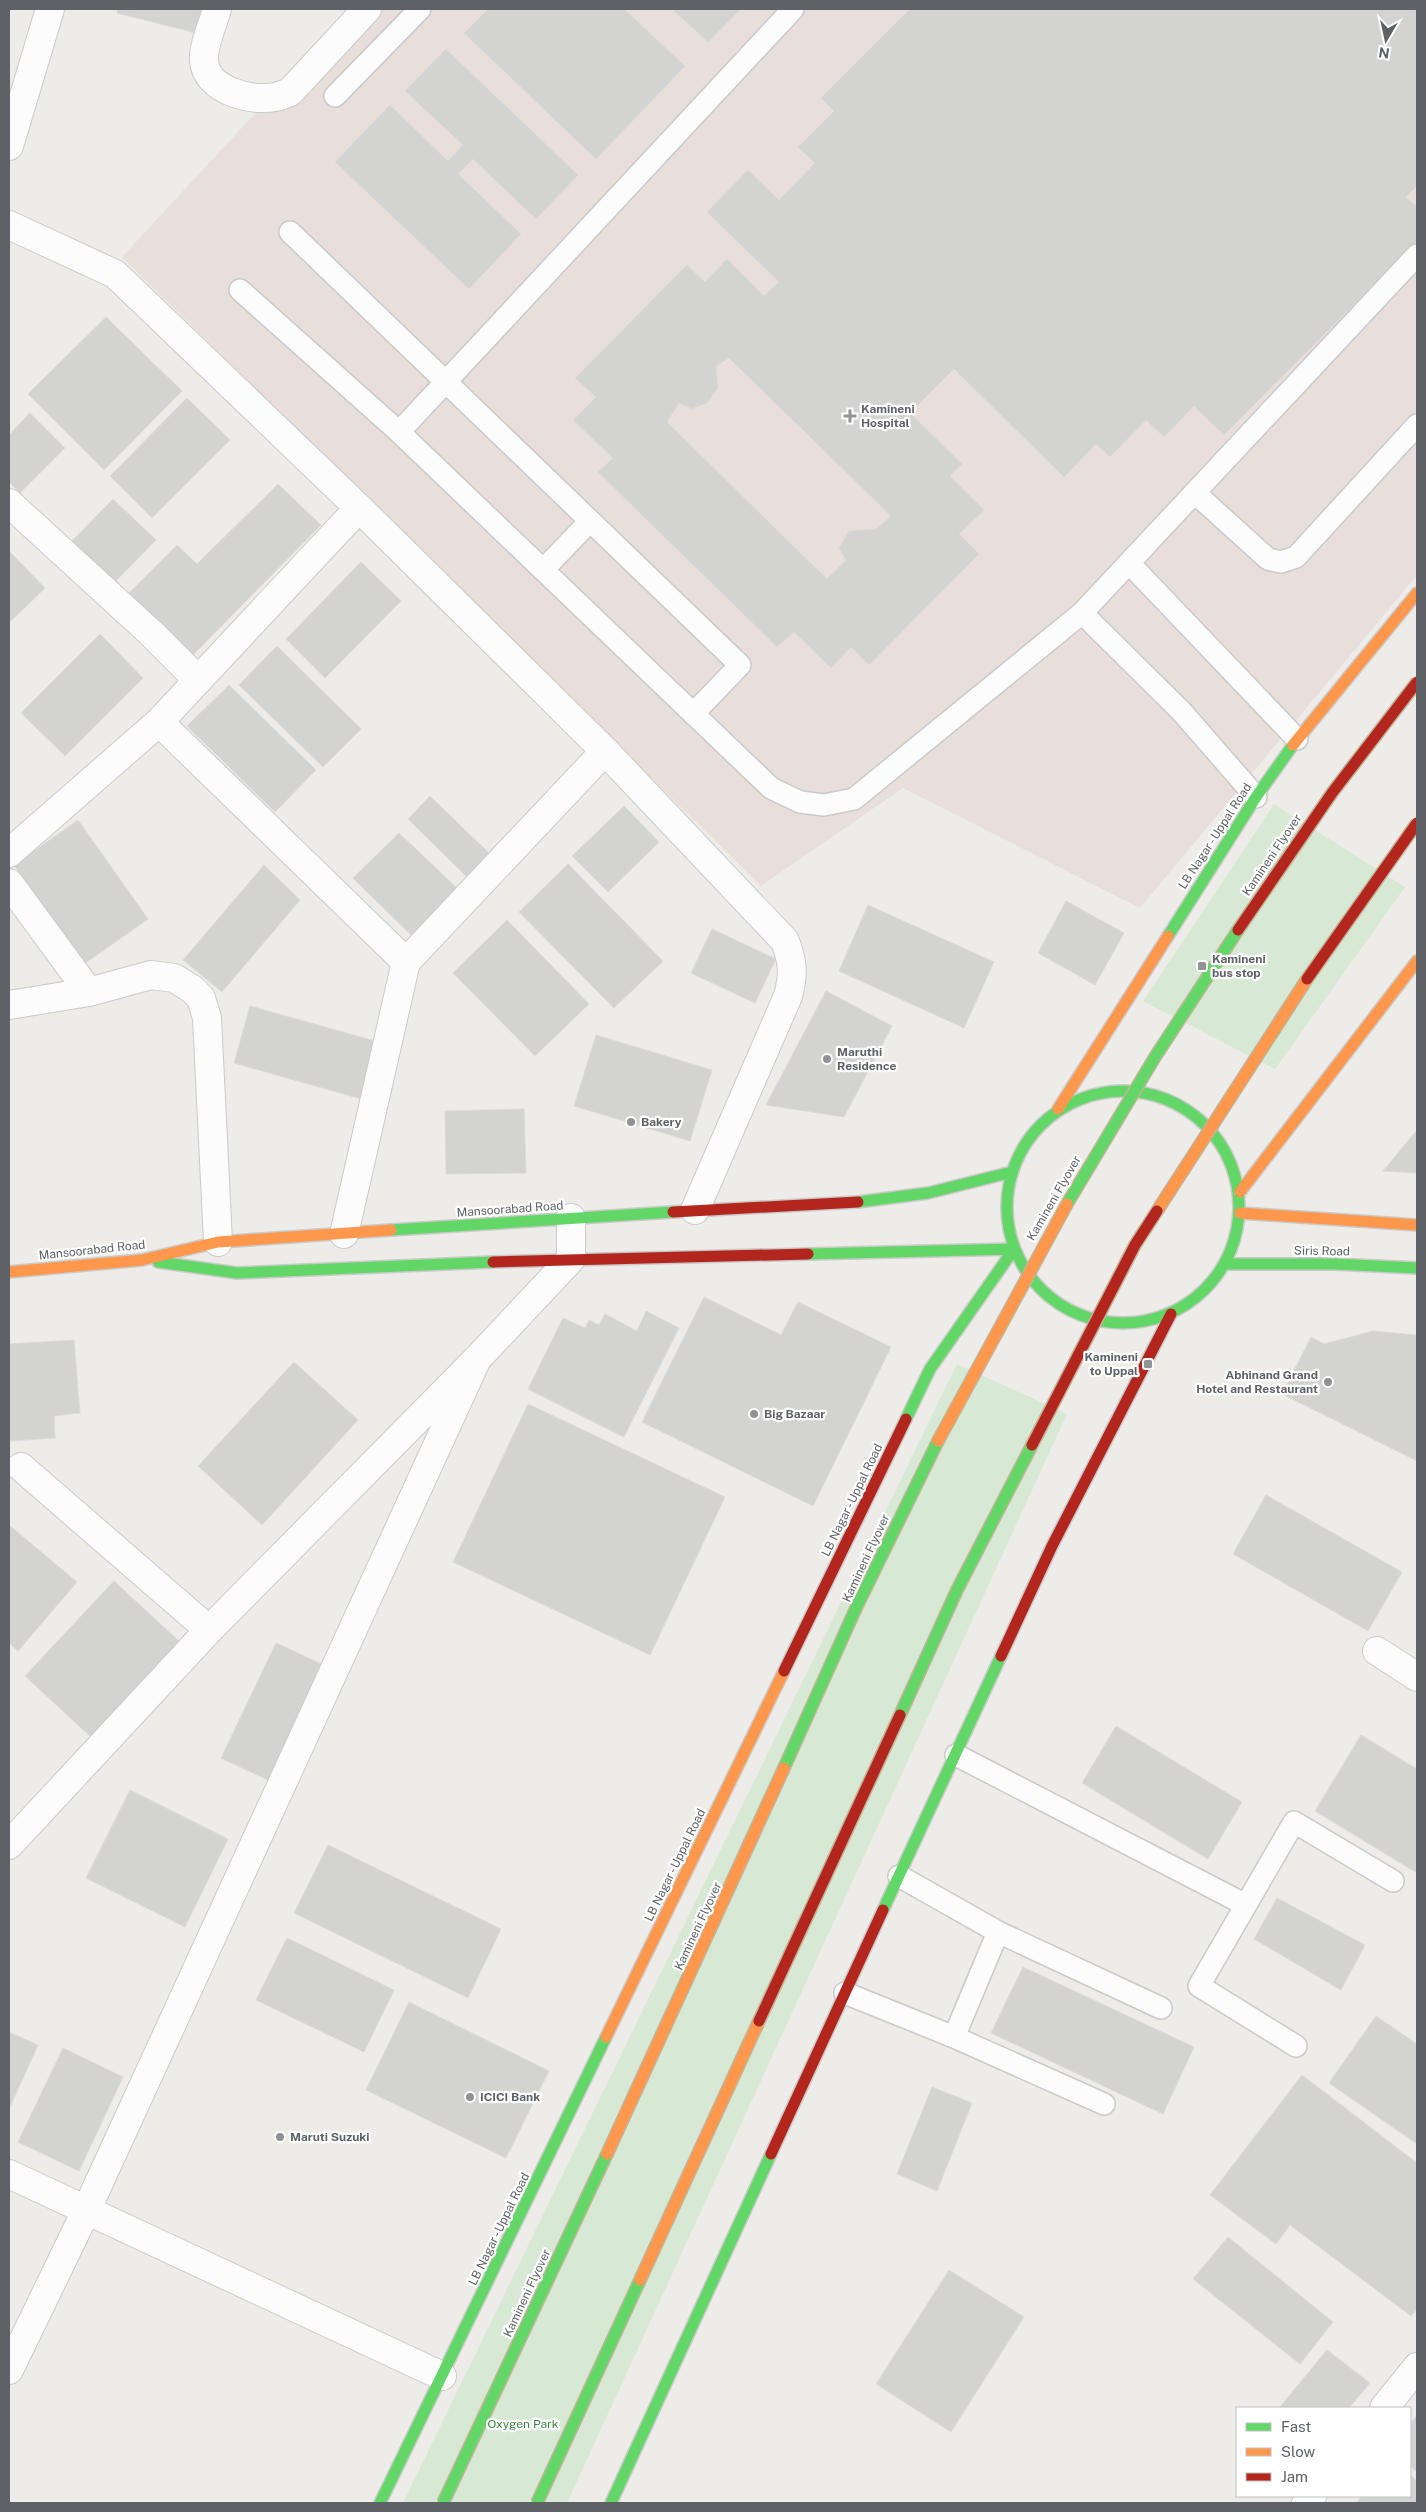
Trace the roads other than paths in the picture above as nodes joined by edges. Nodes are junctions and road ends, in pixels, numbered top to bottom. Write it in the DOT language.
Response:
graph roads {
  1 [pos="50,9"];
  2 [pos="217,9"];
  3 [pos="367,9"];
  4 [pos="420,9"];
  5 [pos="793,9"];
  6 [pos="335,96"];
  7 [pos="9,146"];
  8 [pos="9,225"];
  9 [pos="290,232"];
  10 [pos="1417,255"];
  11 [pos="240,290"];
  12 [pos="447,383"];
  13 [pos="1417,425"];
  14 [pos="399,432"];
  15 [pos="1195,493"];
  16 [pos="9,503"];
  17 [pos="359,508"];
  18 [pos="590,521"];
  19 [pos="1128,564"];
  20 [pos="543,570"];
  21 [pos="1417,593"];
  22 [pos="1082,613"];
  23 [pos="198,680"];
  24 [pos="1417,682"];
  25 [pos="693,714"];
  26 [pos="158,722"];
  27 [pos="1298,740"];
  28 [pos="605,751"];
  29 [pos="1256,798"];
  30 [pos="1417,823"];
  31 [pos="9,853"];
  32 [pos="9,883"];
  33 [pos="1417,961"];
  34 [pos="406,962"];
  35 [pos="89,992"];
  36 [pos="9,1005"];
  37 [pos="1058,1109"];
  38 [pos="1012,1172"];
  39 [pos="1240,1192"];
  40 [pos="694,1210"];
  41 [pos="1240,1213"];
  42 [pos="570,1218"];
  43 [pos="1417,1225"];
  44 [pos="344,1234"];
  45 [pos="218,1242"];
  46 [pos="1014,1249"];
  47 [pos="571,1259"];
  48 [pos="142,1260"];
  49 [pos="1226,1264"];
  50 [pos="1417,1268"];
  51 [pos="9,1272"];
  52 [pos="1171,1314"];
  53 [pos="477,1359"];
  54 [pos="20,1467"];
  55 [pos="209,1630"];
  56 [pos="1377,1651"];
  57 [pos="1417,1677"];
  58 [pos="956,1755"];
  59 [pos="9,1845"];
  60 [pos="899,1876"];
  61 [pos="1393,1881"];
  62 [pos="1246,1905"];
  63 [pos="998,1932"];
  64 [pos="845,1993"];
  65 [pos="1161,2008"];
  66 [pos="954,2037"];
  67 [pos="1296,2046"];
  68 [pos="1104,2104"];
  69 [pos="9,2174"];
  70 [pos="86,2211"];
  71 [pos="1417,2367"];
  72 [pos="9,2370"];
  73 [pos="442,2376"];
  74 [pos="1385,2407"];
  75 [pos="380,2503"];
  76 [pos="443,2503"];
  77 [pos="538,2503"];
  78 [pos="611,2503"];
  1 -- 7 [label="street"];
  2 -- 3 [label="street"];
  4 -- 6 [label="lane"];
  5 -- 12 [label="lane"];
  8 -- 17 [label="street"];
  9 -- 12 [label="lane"];
  10 -- 15 [label="lane"];
  11 -- 14 [label="lane"];
  12 -- 14 [label="lane"];
  12 -- 18 [label="lane"];
  13 -- 15 [label="lane"];
  14 -- 20 [label="lane"];
  15 -- 19 [label="lane"];
  16 -- 23 [label="street"];
  17 -- 23 [label="street"];
  17 -- 28 [label="street"];
  18 -- 20 [label="lane"];
  18 -- 25 [label="lane"];
  19 -- 22 [label="lane"];
  19 -- 27 [label="lane"];
  20 -- 25 [label="lane"];
  21 -- 27 [label="main road, LB Nagar - Uppal Road"];
  22 -- 25 [label="lane"];
  22 -- 29 [label="lane"];
  23 -- 26 [label="street"];
  24 -- 76 [label="main road, Kamineni Flyover, bridge"];
  26 -- 31 [label="street"];
  26 -- 34 [label="street"];
  27 -- 29 [label="main road, LB Nagar - Uppal Road"];
  28 -- 34 [label="street"];
  28 -- 40 [label="street"];
  29 -- 37 [label="main road, LB Nagar - Uppal Road"];
  30 -- 77 [label="main road, bridge"];
  32 -- 35 [label="street"];
  33 -- 39 [label="main road"];
  34 -- 44 [label="street"];
  35 -- 36 [label="street"];
  35 -- 45 [label="street"];
  37 -- 38 [label="main road"];
  37 -- 39 [label="main road"];
  38 -- 40 [label="main road, Mansoorabad Road"];
  38 -- 46 [label="main road"];
  39 -- 41 [label="main road"];
  40 -- 42 [label="main road, Mansoorabad Road"];
  41 -- 43 [label="main road"];
  41 -- 49 [label="main road"];
  42 -- 44 [label="main road, Mansoorabad Road"];
  42 -- 47 [label="street"];
  44 -- 45 [label="main road, Mansoorabad Road"];
  45 -- 48 [label="main road, Mansoorabad Road"];
  46 -- 47 [label="main road"];
  46 -- 52 [label="main road"];
  46 -- 73 [label="main road, LB Nagar - Uppal Road"];
  47 -- 48 [label="main road"];
  47 -- 53 [label="street"];
  48 -- 51 [label="main road, Mansoorabad Road"];
  49 -- 50 [label="main road, Siris Road"];
  49 -- 52 [label="main road"];
  52 -- 58 [label="main road"];
  53 -- 55 [label="street"];
  53 -- 70 [label="street"];
  54 -- 55 [label="street"];
  55 -- 59 [label="street"];
  56 -- 57 [label="street"];
  58 -- 60 [label="main road"];
  58 -- 62 [label="lane"];
  60 -- 63 [label="lane"];
  60 -- 64 [label="main road"];
  61 -- 62 [label="lane"];
  62 -- 67 [label="lane"];
  63 -- 65 [label="lane"];
  63 -- 66 [label="lane"];
  64 -- 66 [label="lane"];
  64 -- 78 [label="main road"];
  66 -- 68 [label="lane"];
  69 -- 70 [label="street"];
  70 -- 72 [label="street"];
  70 -- 73 [label="street"];
  71 -- 74 [label="street"];
  73 -- 75 [label="main road, LB Nagar - Uppal Road"];
}
